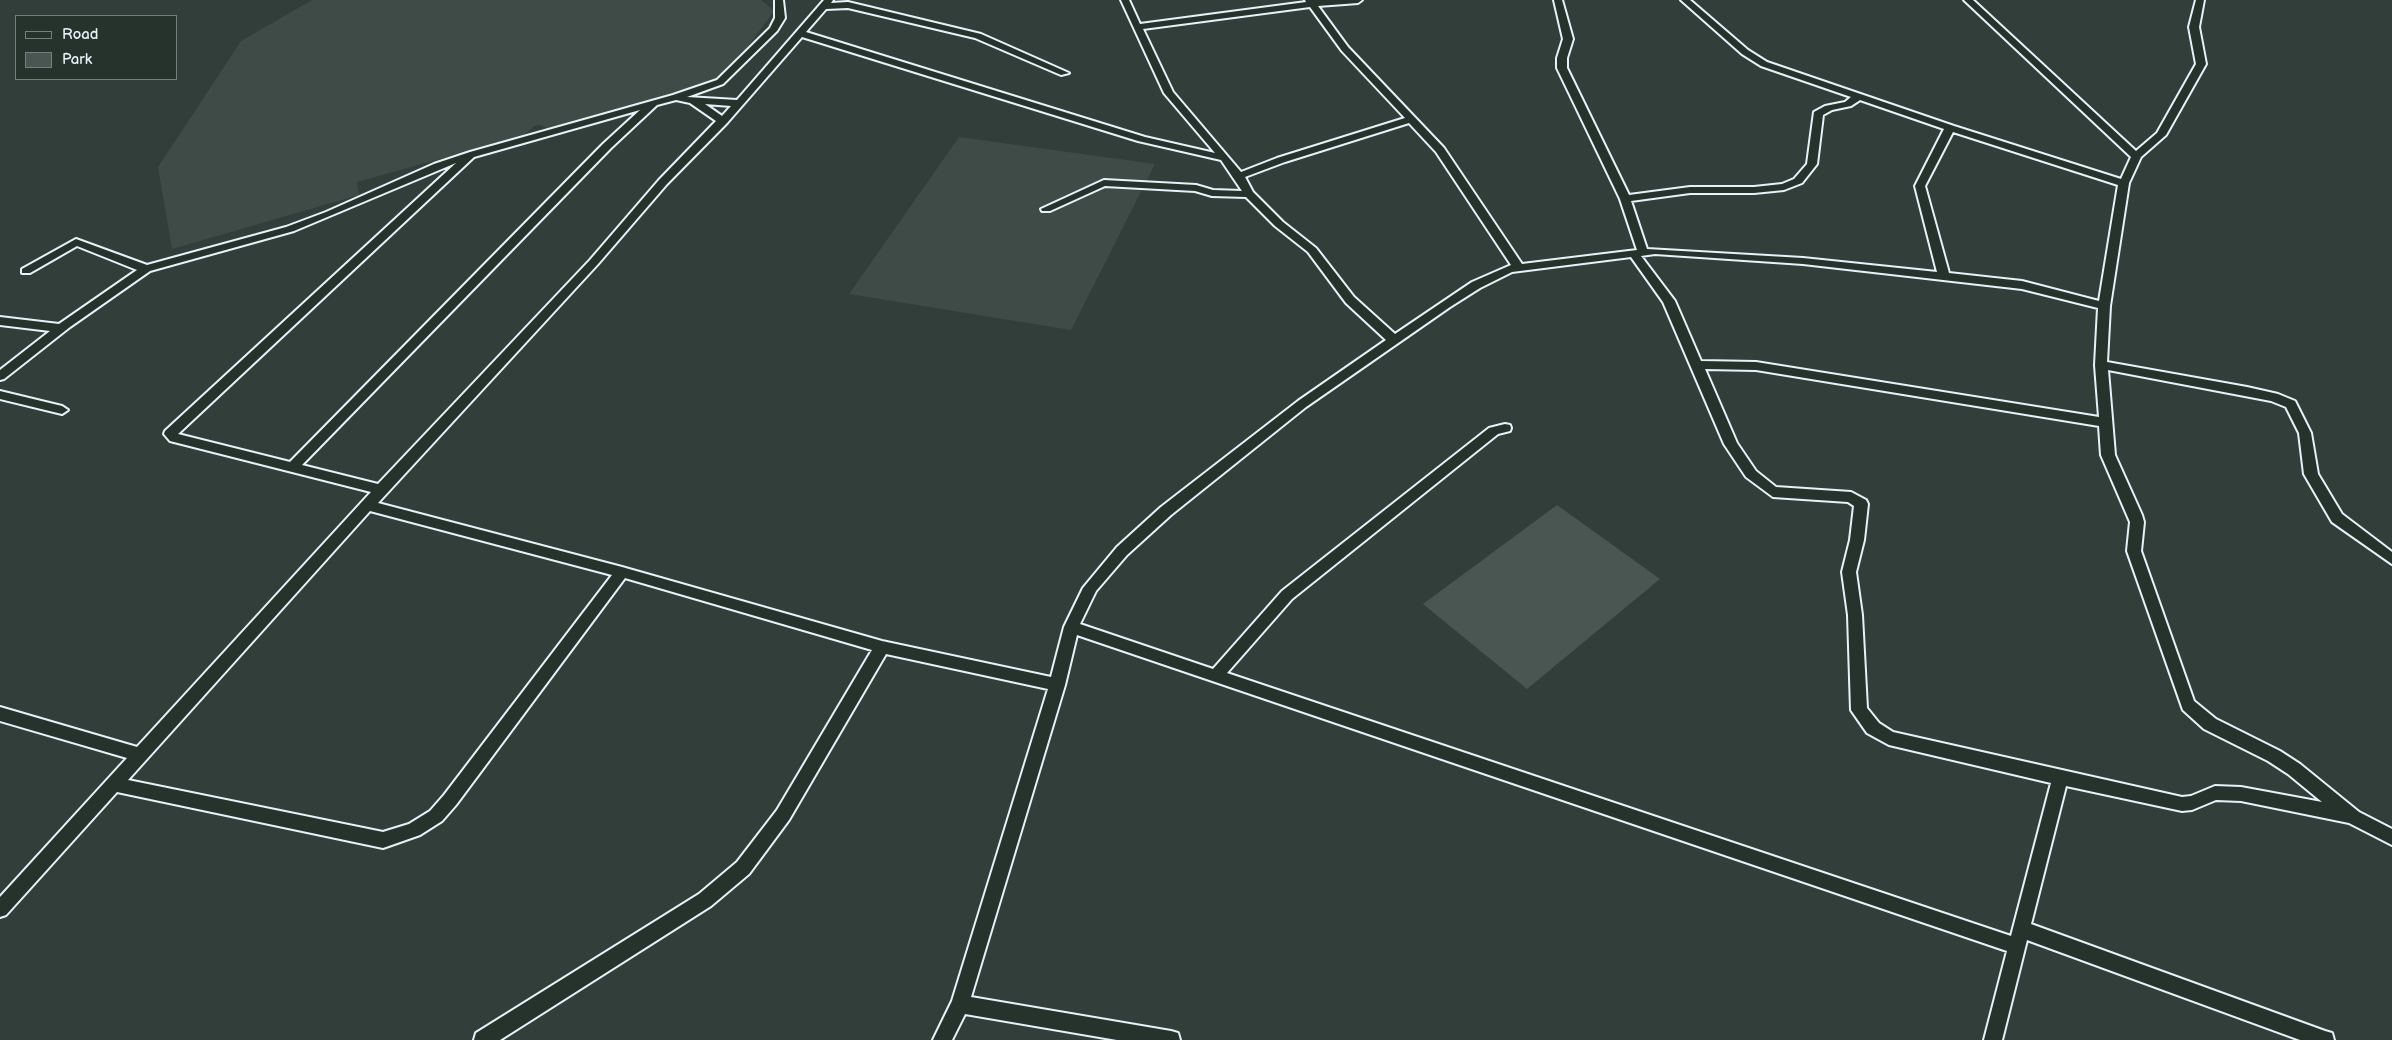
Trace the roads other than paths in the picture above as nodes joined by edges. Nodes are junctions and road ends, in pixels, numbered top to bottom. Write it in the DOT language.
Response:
graph roads {
  1 [pos="779,0"];
  2 [pos="1125,0"];
  3 [pos="1358,0"];
  4 [pos="1558,0"];
  5 [pos="1685,0"];
  6 [pos="1968,0"];
  7 [pos="2200,0"];
  8 [pos="1311,2"];
  9 [pos="826,3"];
  10 [pos="1137,27"];
  11 [pos="799,33"];
  12 [pos="1064,73"];
  13 [pos="676,97"];
  14 [pos="1858,97"];
  15 [pos="693,101"];
  16 [pos="655,102"];
  17 [pos="739,103"];
  18 [pos="1412,119"];
  19 [pos="723,121"];
  20 [pos="1950,128"];
  21 [pos="474,154"];
  22 [pos="2136,156"];
  23 [pos="1225,158"];
  24 [pos="1239,176"];
  25 [pos="2124,183"];
  26 [pos="1249,194"];
  27 [pos="1625,199"];
  28 [pos="1046,209"];
  29 [pos="1638,253"];
  30 [pos="1518,267"];
  31 [pos="146,269"];
  32 [pos="26,271"];
  33 [pos="1944,276"];
  34 [pos="2104,306"];
  35 [pos="0,321"];
  36 [pos="61,328"];
  37 [pos="1393,339"];
  38 [pos="2102,364"];
  39 [pos="1698,365"];
  40 [pos="0,376"];
  41 [pos="0,395"];
  42 [pos="62,410"];
  43 [pos="2104,422"];
  44 [pos="1505,428"];
  45 [pos="293,468"];
  46 [pos="381,490"];
  47 [pos="368,505"];
  48 [pos="2392,558"];
  49 [pos="622,572"];
  50 [pos="1071,627"];
  51 [pos="882,647"];
  52 [pos="1216,676"];
  53 [pos="1057,686"];
  54 [pos="0,714"];
  55 [pos="139,755"];
  56 [pos="2060,778"];
  57 [pos="114,784"];
  58 [pos="2353,817"];
  59 [pos="2392,838"];
  60 [pos="0,909"];
  61 [pos="2018,938"];
  62 [pos="960,1004"];
  63 [pos="483,1040"];
  64 [pos="942,1040"];
  65 [pos="1171,1040"];
  66 [pos="1993,1040"];
  67 [pos="2325,1040"];
  1 -- 13 [label="street"];
  2 -- 10 [label="street"];
  3 -- 8 [label="street"];
  4 -- 27 [label="street"];
  5 -- 14 [label="street"];
  6 -- 22 [label="street"];
  7 -- 22 [label="street"];
  8 -- 10 [label="street"];
  8 -- 18 [label="street"];
  9 -- 11 [label="street"];
  9 -- 12 [label="street"];
  10 -- 23 [label="street"];
  11 -- 17 [label="street"];
  11 -- 23 [label="street"];
  13 -- 15 [label="street"];
  13 -- 16 [label="street"];
  14 -- 20 [label="street"];
  14 -- 27 [label="street"];
  15 -- 17 [label="street"];
  15 -- 19 [label="street"];
  16 -- 21 [label="street"];
  16 -- 45 [label="street"];
  17 -- 19 [label="street"];
  18 -- 24 [label="street"];
  18 -- 30 [label="street"];
  19 -- 46 [label="street"];
  20 -- 25 [label="street"];
  20 -- 33 [label="street"];
  21 -- 31 [label="street"];
  21 -- 45 [label="street"];
  22 -- 25 [label="street"];
  23 -- 24 [label="street"];
  24 -- 26 [label="street"];
  25 -- 34 [label="street"];
  26 -- 28 [label="street"];
  26 -- 37 [label="street"];
  27 -- 29 [label="street"];
  29 -- 30 [label="street"];
  29 -- 33 [label="street"];
  29 -- 39 [label="street"];
  30 -- 37 [label="street"];
  31 -- 32 [label="street"];
  31 -- 36 [label="street"];
  33 -- 34 [label="street"];
  34 -- 38 [label="street"];
  35 -- 36 [label="street"];
  36 -- 40 [label="street"];
  37 -- 50 [label="street"];
  38 -- 43 [label="street"];
  38 -- 48 [label="street"];
  39 -- 43 [label="street"];
  39 -- 56 [label="street"];
  41 -- 42 [label="street"];
  43 -- 58 [label="street"];
  44 -- 52 [label="street"];
  45 -- 46 [label="street"];
  46 -- 47 [label="street"];
  47 -- 49 [label="street"];
  47 -- 55 [label="street"];
  49 -- 51 [label="street"];
  49 -- 57 [label="street"];
  50 -- 52 [label="street"];
  50 -- 53 [label="street"];
  51 -- 53 [label="street"];
  51 -- 63 [label="street"];
  52 -- 61 [label="street"];
  53 -- 62 [label="street"];
  54 -- 55 [label="street"];
  55 -- 57 [label="street"];
  56 -- 58 [label="street"];
  56 -- 61 [label="street"];
  57 -- 60 [label="street"];
  58 -- 59 [label="street"];
  61 -- 66 [label="street"];
  61 -- 67 [label="street"];
  62 -- 64 [label="street"];
  62 -- 65 [label="street"];
}
